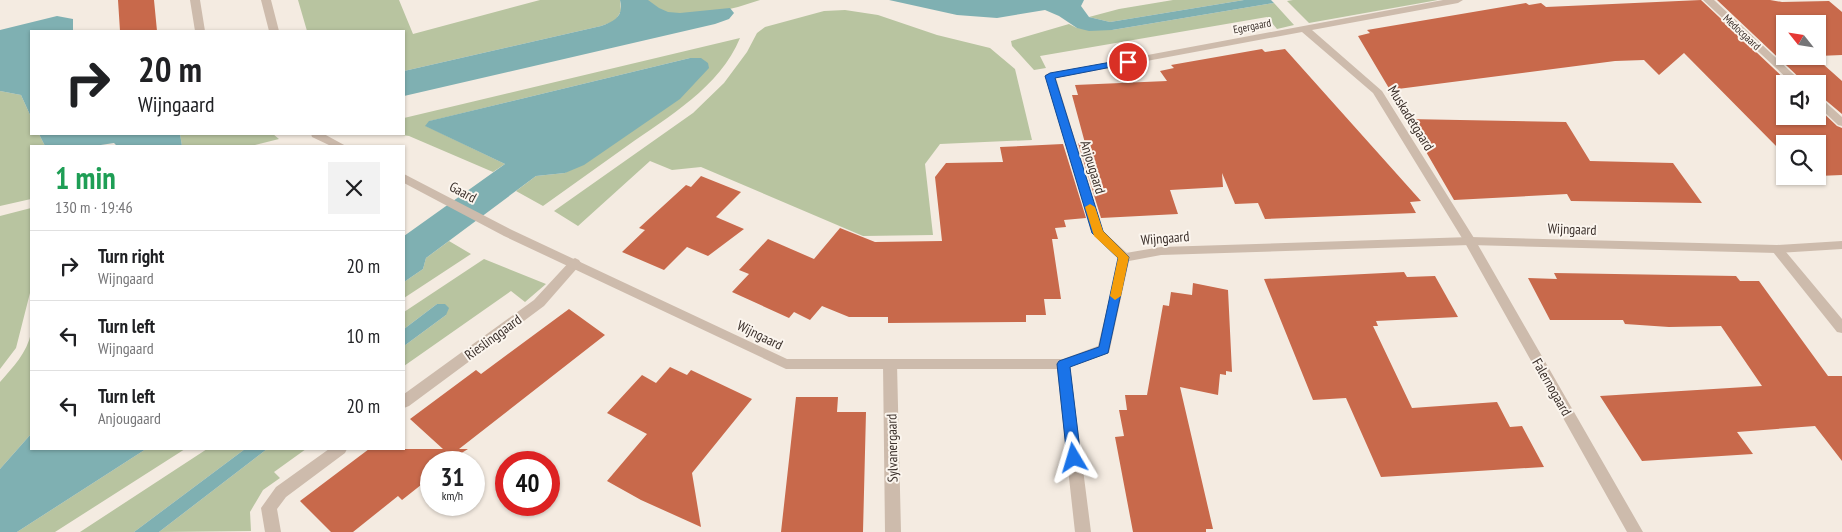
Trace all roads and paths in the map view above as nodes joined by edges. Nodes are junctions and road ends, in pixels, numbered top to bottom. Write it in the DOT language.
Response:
graph roads {
  1 [pos="195,0"];
  2 [pos="266,0"];
  3 [pos="1458,0"];
  4 [pos="1708,0"];
  5 [pos="1305,28"];
  6 [pos="200,30"];
  7 [pos="274,30"];
  8 [pos="1789,75"];
  9 [pos="1050,76"];
  10 [pos="1826,108"];
  11 [pos="1842,123"];
  12 [pos="318,135"];
  13 [pos="338,145"];
  14 [pos="405,179"];
  15 [pos="508,233"];
  16 [pos="1470,241"];
  17 [pos="1842,245"];
  18 [pos="1777,250"];
  19 [pos="1124,257"];
  20 [pos="575,264"];
  21 [pos="1842,328"];
  22 [pos="890,364"];
  23 [pos="1063,364"];
  24 [pos="405,401"];
  25 [pos="339,450"];
  26 [pos="273,532"];
  27 [pos="893,532"];
  28 [pos="1083,532"];
  29 [pos="1634,532"];
  1 -- 6 [label="street"];
  2 -- 7 [label="street"];
  3 -- 5 [label="street, Egergaard"];
  4 -- 8 [label="street, Medocgaard"];
  5 -- 9 [label="street, Egergaard"];
  5 -- 16 [label="street, Muskadetgaard"];
  9 -- 19 [label="street, Anjougaard"];
  10 -- 11 [label="street"];
  12 -- 13 [label="street"];
  14 -- 15 [label="street, Gaard"];
  15 -- 20 [label="street, Wijngaard"];
  16 -- 18 [label="street, Wijngaard"];
  16 -- 19 [label="street, Wijngaard"];
  16 -- 29 [label="street, Falernogaard"];
  17 -- 18 [label="street, Wijngaard"];
  18 -- 21 [label="street"];
  19 -- 23 [label="street, Wijngaard"];
  20 -- 22 [label="street, Wijngaard"];
  20 -- 24 [label="street, Rieslinggaard"];
  22 -- 23 [label="street, Wijngaard"];
  22 -- 27 [label="street, Sylvanergaard"];
  23 -- 28 [label="street"];
  25 -- 26 [label="street"];
}
